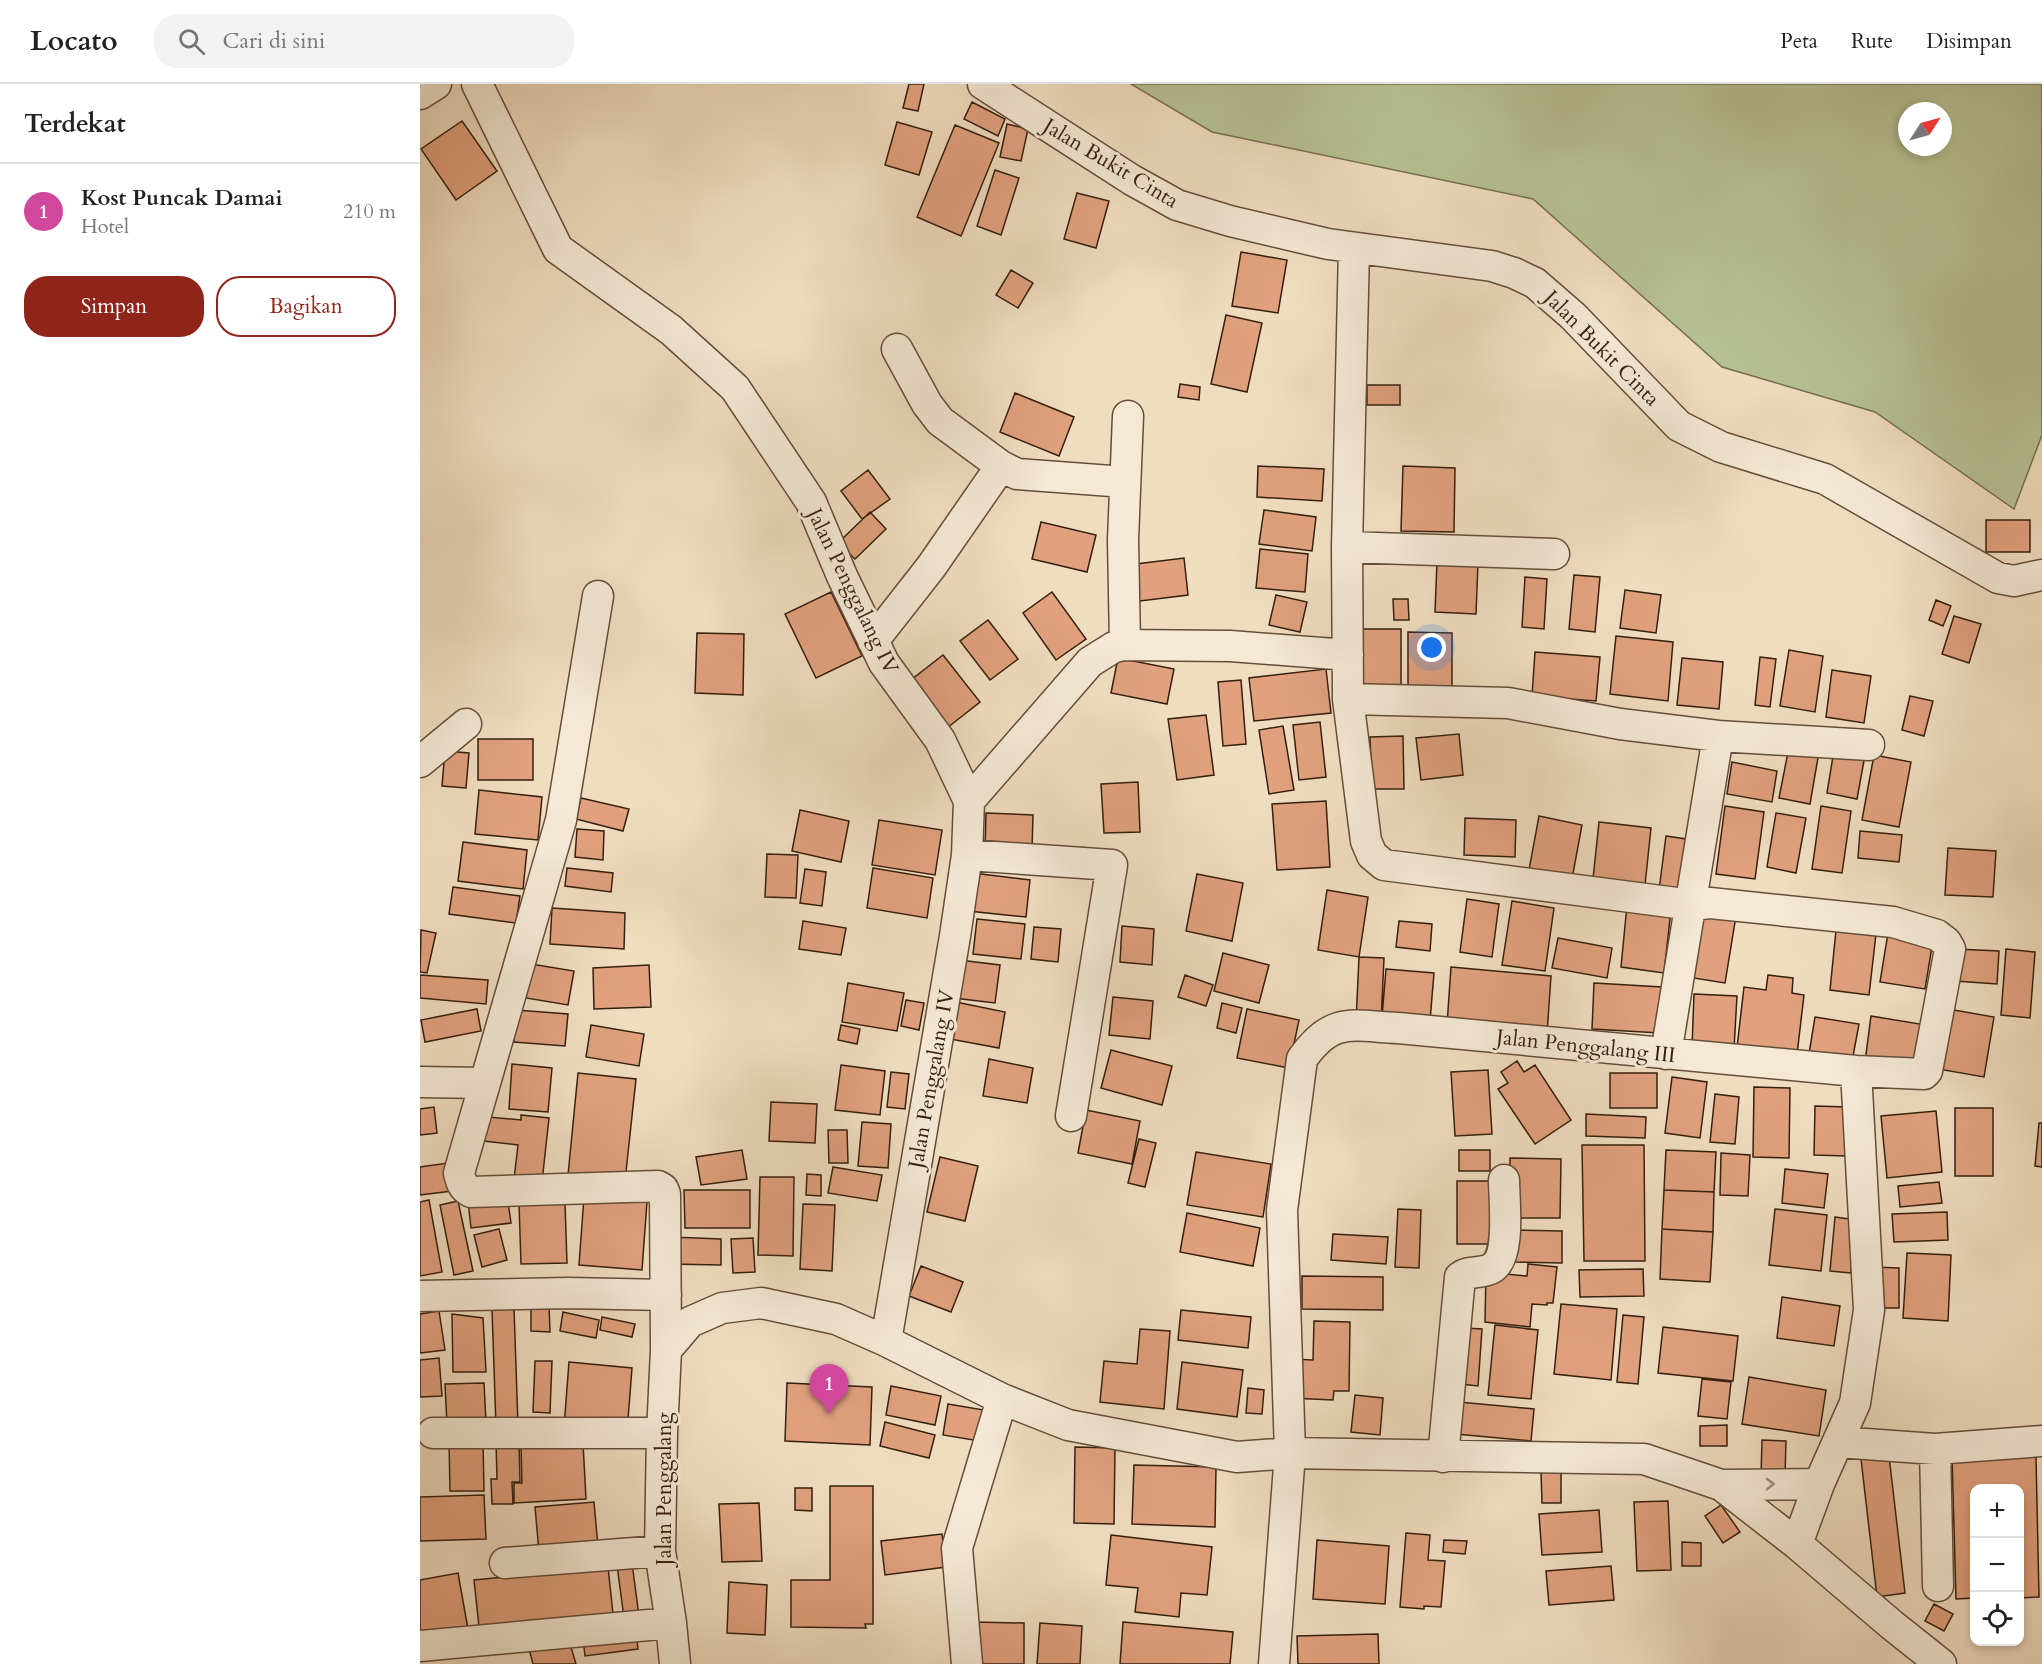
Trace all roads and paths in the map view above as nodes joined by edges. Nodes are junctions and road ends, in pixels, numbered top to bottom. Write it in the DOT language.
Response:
graph roads {
  1 [pos="436,84"];
  2 [pos="477,84"];
  3 [pos="983,84"];
  4 [pos="420,94"];
  5 [pos="1354,249"];
  6 [pos="897,349"];
  7 [pos="1128,416"];
  8 [pos="1001,466"];
  9 [pos="1125,482"];
  10 [pos="1347,547"];
  11 [pos="1554,554"];
  12 [pos="2042,575"];
  13 [pos="598,596"];
  14 [pos="873,641"];
  15 [pos="1125,645"];
  16 [pos="1348,655"];
  17 [pos="1348,699"];
  18 [pos="466,724"];
  19 [pos="1718,736"];
  20 [pos="1869,745"];
  21 [pos="420,762"];
  22 [pos="969,801"];
  23 [pos="967,855"];
  24 [pos="1692,905"];
  25 [pos="1666,1054"];
  26 [pos="1856,1071"];
  27 [pos="420,1082"];
  28 [pos="484,1083"];
  29 [pos="1071,1116"];
  30 [pos="1504,1180"];
  31 [pos="666,1295"];
  32 [pos="420,1296"];
  33 [pos="886,1341"];
  34 [pos="666,1350"];
  35 [pos="1002,1399"];
  36 [pos="433,1433"];
  37 [pos="662,1433"];
  38 [pos="2042,1441"];
  39 [pos="1838,1442"];
  40 [pos="1935,1449"];
  41 [pos="1290,1453"];
  42 [pos="1443,1457"];
  43 [pos="1820,1484"];
  44 [pos="1721,1485"];
  45 [pos="1797,1544"];
  46 [pos="660,1551"];
  47 [pos="505,1563"];
  48 [pos="1938,1586"];
  49 [pos="671,1623"];
  50 [pos="420,1646"];
  51 [pos="675,1664"];
  52 [pos="967,1664"];
  53 [pos="1274,1664"];
  54 [pos="1941,1664"];
  1 -- 4 [label="street"];
  2 -- 14 [label="street, Jalan Penggalang IV"];
  3 -- 5 [label="street, Jalan Bukit Cinta"];
  5 -- 10 [label="street"];
  5 -- 12 [label="street, Jalan Bukit Cinta"];
  6 -- 8 [label="street"];
  7 -- 9 [label="street"];
  8 -- 9 [label="street"];
  8 -- 14 [label="street"];
  9 -- 15 [label="street"];
  10 -- 11 [label="street"];
  10 -- 16 [label="street"];
  13 -- 28 [label="street"];
  14 -- 22 [label="street, Jalan Penggalang IV"];
  15 -- 16 [label="street"];
  15 -- 22 [label="street"];
  16 -- 17 [label="street"];
  17 -- 19 [label="street"];
  17 -- 24 [label="street"];
  18 -- 21 [label="street"];
  19 -- 20 [label="street"];
  19 -- 24 [label="street"];
  22 -- 23 [label="street, Jalan Penggalang IV"];
  23 -- 29 [label="street"];
  23 -- 33 [label="street, Jalan Penggalang IV"];
  24 -- 25 [label="street"];
  24 -- 26 [label="street, Jalan Penggalang III"];
  25 -- 26 [label="street, Jalan Penggalang III"];
  25 -- 41 [label="street, Jalan Penggalang III"];
  26 -- 39 [label="street"];
  27 -- 28 [label="street"];
  28 -- 31 [label="street, Jalan Penggalang"];
  30 -- 42 [label="street"];
  31 -- 32 [label="street"];
  31 -- 34 [label="street, Jalan Penggalang"];
  33 -- 34 [label="street"];
  33 -- 35 [label="street"];
  34 -- 37 [label="street, Jalan Penggalang"];
  35 -- 41 [label="street"];
  35 -- 52 [label="street"];
  36 -- 37 [label="street"];
  37 -- 46 [label="street, Jalan Penggalang"];
  38 -- 40 [label="street"];
  39 -- 40 [label="street"];
  39 -- 43 [label="street"];
  40 -- 48 [label="street"];
  41 -- 42 [label="street"];
  41 -- 53 [label="street, Jalan Penggalang III"];
  42 -- 44 [label="street"];
  44 -- 43 [label="street, one-way"];
  43 -- 45 [label="street"];
  44 -- 45 [label="street"];
  45 -- 54 [label="street"];
  46 -- 47 [label="street"];
  46 -- 49 [label="street, Jalan Penggalang"];
  49 -- 50 [label="street"];
  49 -- 51 [label="street, Jalan Penggalang"];
}
